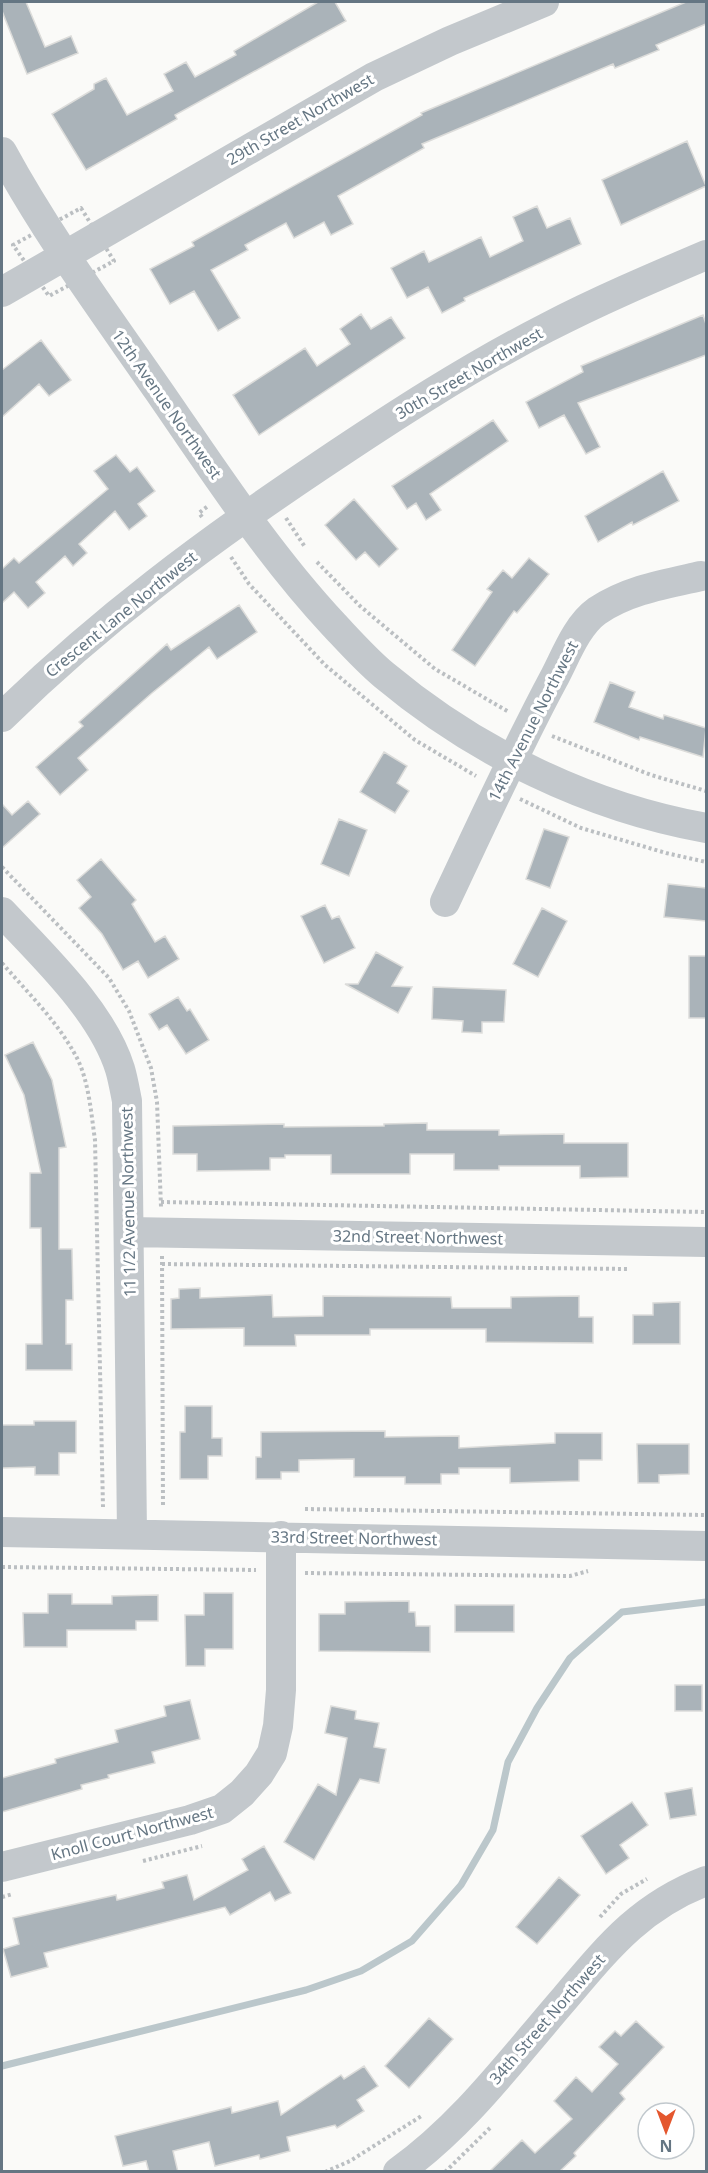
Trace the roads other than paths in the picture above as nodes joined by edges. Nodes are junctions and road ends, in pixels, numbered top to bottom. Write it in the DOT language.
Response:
graph roads {
  1 [pos="544,2"];
  2 [pos="2,152"];
  3 [pos="64,253"];
  4 [pos="706,255"];
  5 [pos="2,292"];
  6 [pos="244,516"];
  7 [pos="700,576"];
  8 [pos="2,717"];
  9 [pos="511,760"];
  10 [pos="706,828"];
  11 [pos="445,902"];
  12 [pos="2,912"];
  13 [pos="129,1232"];
  14 [pos="706,1242"];
  15 [pos="287,1522"];
  16 [pos="2,1532"];
  17 [pos="132,1533"];
  18 [pos="706,1546"];
  19 [pos="2,1867"];
  20 [pos="706,1881"];
  21 [pos="398,2172"];
  1 -- 3 [label="street, 29th Street Northwest"];
  2 -- 3 [label="street, 12th Avenue Northwest"];
  3 -- 5 [label="street, 29th Street Northwest"];
  3 -- 6 [label="street, 12th Avenue Northwest"];
  4 -- 6 [label="street, 30th Street Northwest"];
  6 -- 8 [label="street, Crescent Lane Northwest"];
  6 -- 9 [label="street, 12th Avenue Northwest"];
  7 -- 9 [label="street, 14th Avenue Northwest"];
  9 -- 10 [label="street, 12th Avenue Northwest"];
  9 -- 11 [label="street, 14th Avenue Northwest"];
  12 -- 13 [label="street, 11 1/2 Avenue Northwest"];
  13 -- 14 [label="street, 32nd Street Northwest"];
  13 -- 17 [label="street, 11 1/2 Avenue Northwest"];
  15 -- 17 [label="street, 33rd Street Northwest"];
  15 -- 18 [label="street, 33rd Street Northwest"];
  15 -- 19 [label="street, Knoll Court Northwest"];
  16 -- 17 [label="street, 33rd Street Northwest"];
  20 -- 21 [label="street, 34th Street Northwest"];
}
